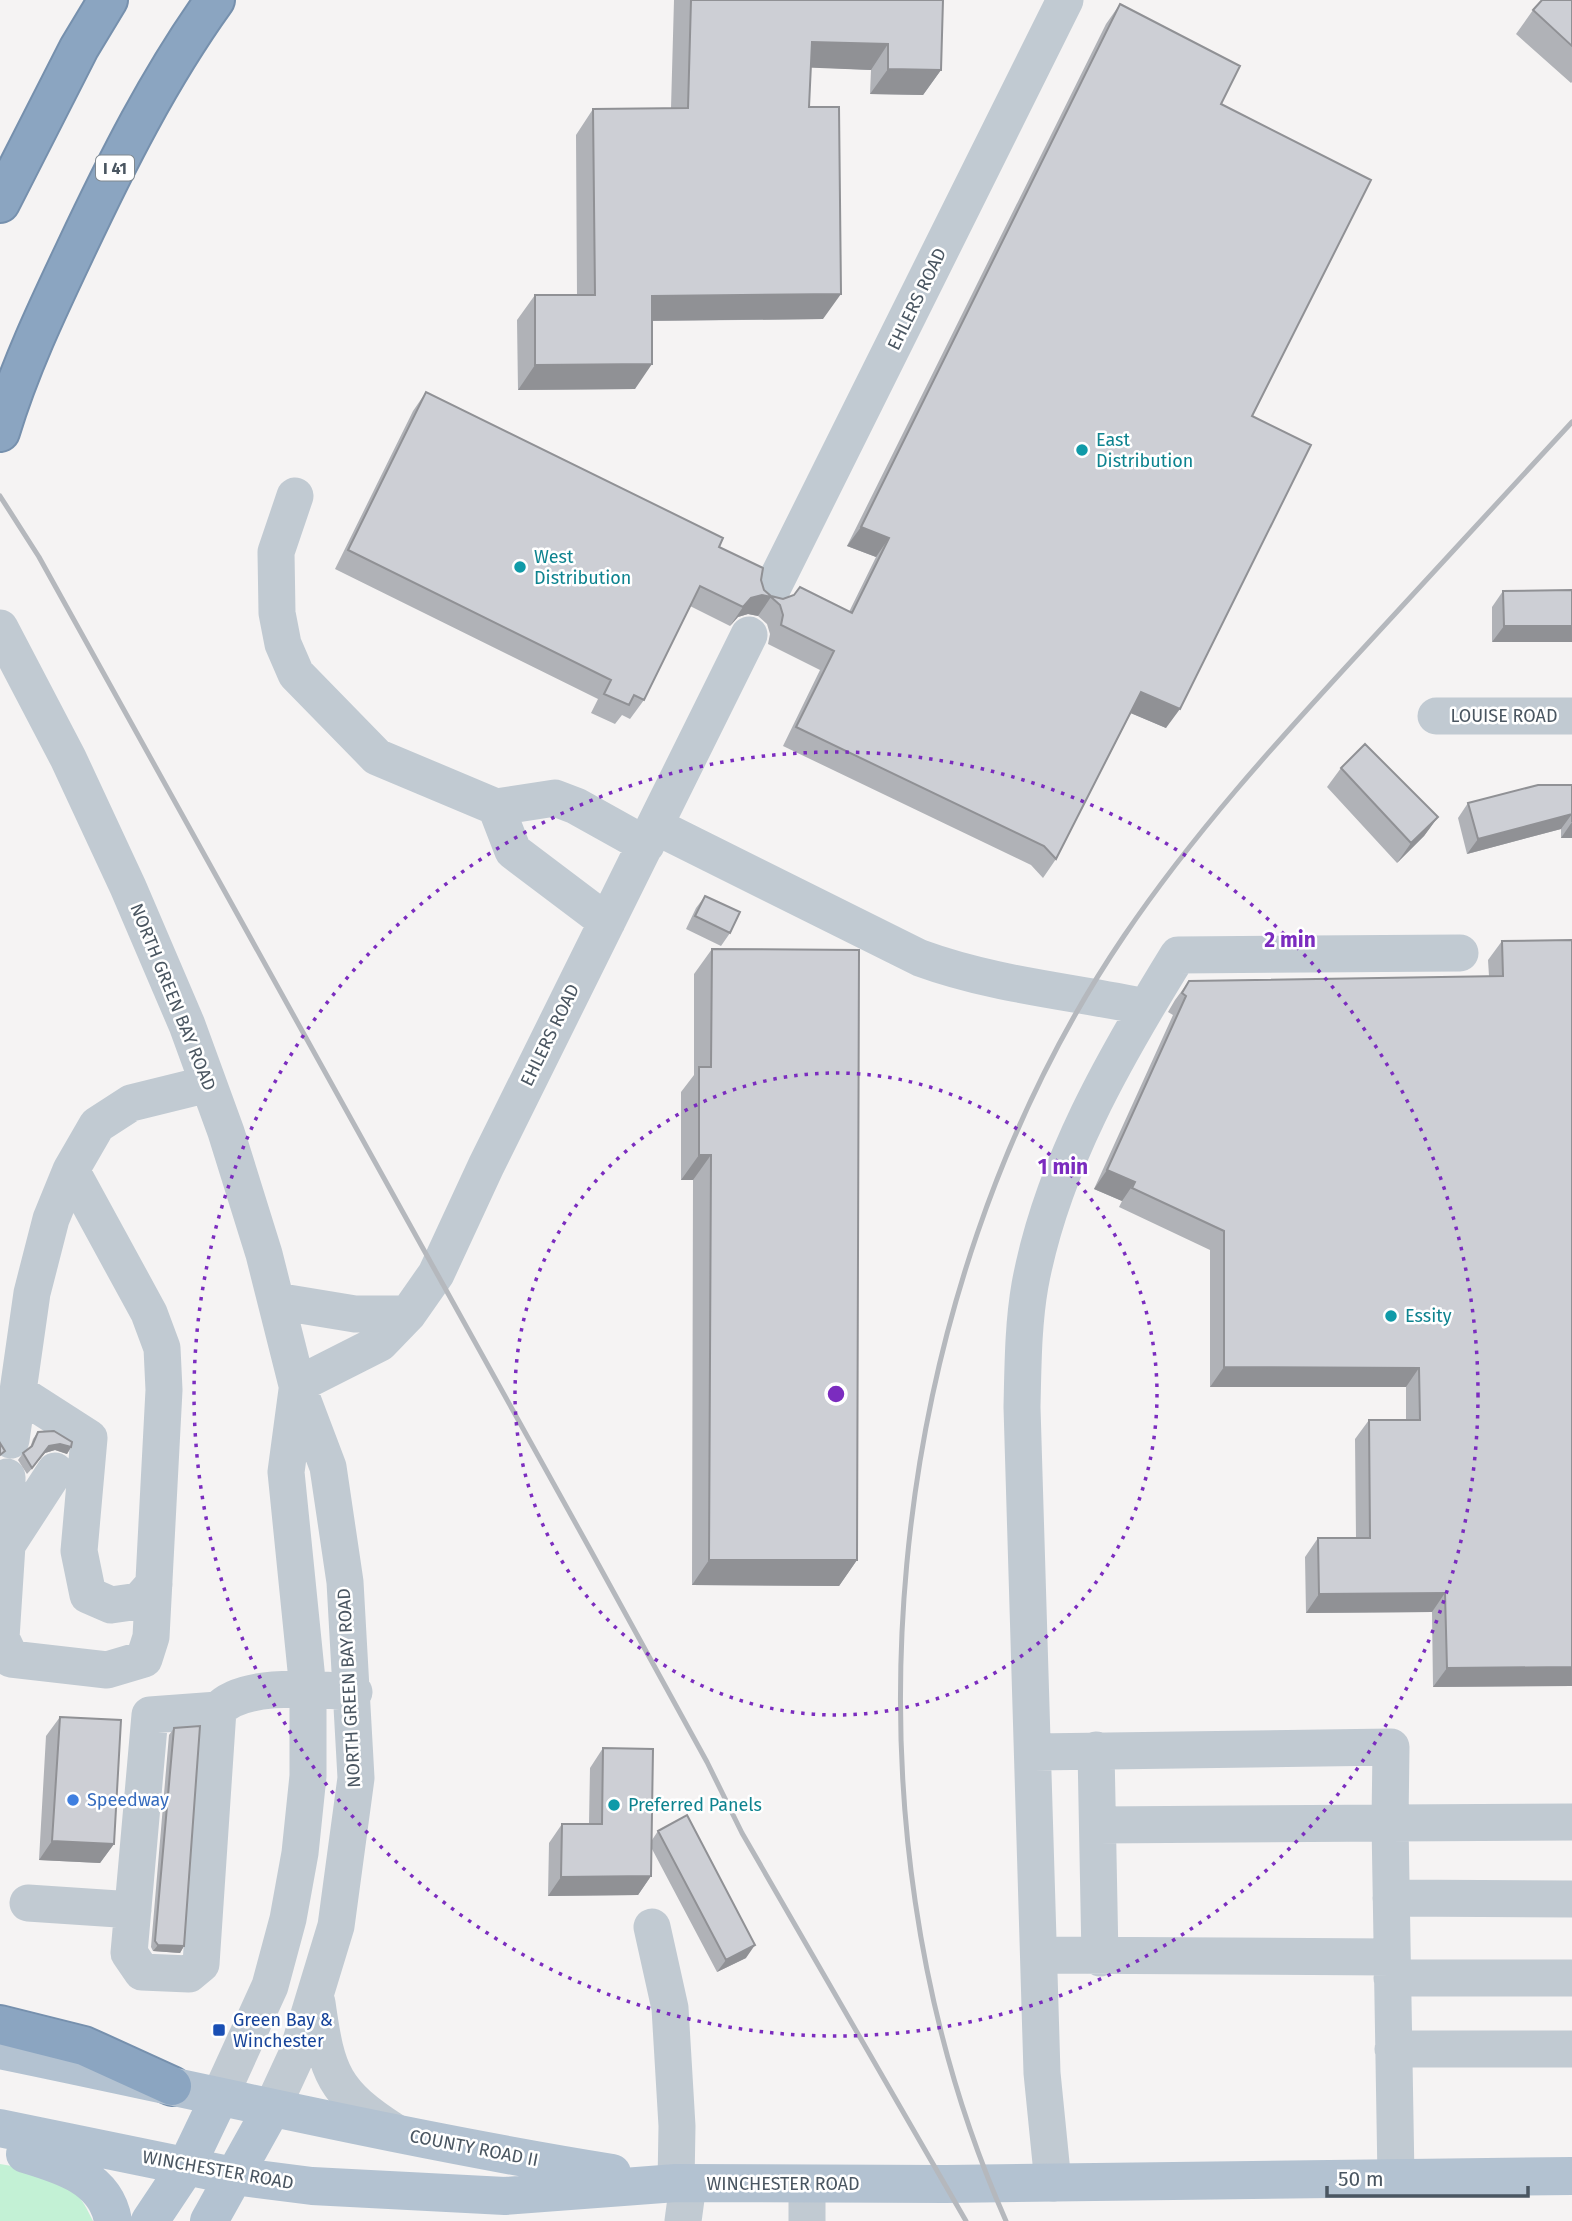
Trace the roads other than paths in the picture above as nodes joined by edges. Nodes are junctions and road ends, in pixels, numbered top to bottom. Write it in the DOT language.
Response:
graph roads {
  1 [pos="108,0"];
  2 [pos="215,0"];
  3 [pos="1065,0"];
  4 [pos="0,203"];
  5 [pos="0,432"];
  6 [pos="295,496"];
  7 [pos="768,597"];
  8 [pos="0,628"];
  9 [pos="750,635"];
  10 [pos="1436,716"];
  11 [pos="1572,716"];
  12 [pos="496,807"];
  13 [pos="650,835"];
  14 [pos="607,922"];
  15 [pos="1460,953"];
  16 [pos="1146,1007"];
  17 [pos="208,1084"];
  18 [pos="71,1171"];
  19 [pos="276,1301"];
  20 [pos="408,1314"];
  21 [pos="297,1385"];
  22 [pos="24,1440"];
  23 [pos="4,1536"];
  24 [pos="154,1584"];
  25 [pos="6,1656"];
  26 [pos="308,1690"];
  27 [pos="354,1692"];
  28 [pos="1096,1750"];
  29 [pos="1034,1752"];
  30 [pos="1572,1822"];
  31 [pos="1391,1823"];
  32 [pos="1098,1825"];
  33 [pos="1391,1898"];
  34 [pos="1572,1899"];
  35 [pos="28,1903"];
  36 [pos="652,1927"];
  37 [pos="1039,1955"];
  38 [pos="1100,1958"];
  39 [pos="1392,1968"];
  40 [pos="1572,1978"];
  41 [pos="316,1999"];
  42 [pos="0,2025"];
  43 [pos="1393,2049"];
  44 [pos="1572,2049"];
  45 [pos="0,2050"];
  46 [pos="173,2086"];
  47 [pos="219,2098"];
  48 [pos="272,2108"];
  49 [pos="0,2128"];
  50 [pos="395,2132"];
  51 [pos="0,2146"];
  52 [pos="186,2167"];
  53 [pos="234,2176"];
  54 [pos="1572,2176"];
  55 [pos="1396,2178"];
  56 [pos="682,2183"];
  57 [pos="1053,2183"];
  58 [pos="807,2203"];
  59 [pos="113,2221"];
  60 [pos="149,2221"];
  61 [pos="209,2221"];
  62 [pos="683,2221"];
  1 -- 4 [label="highway"];
  2 -- 5 [label="highway, I 41"];
  3 -- 7 [label="street, EHLERS ROAD"];
  6 -- 12 [label="street"];
  8 -- 17 [label="street, NORTH GREEN BAY ROAD"];
  9 -- 13 [label="street, EHLERS ROAD"];
  10 -- 11 [label="street, LOUISE ROAD"];
  12 -- 13 [label="street"];
  12 -- 14 [label="street"];
  13 -- 14 [label="street, EHLERS ROAD"];
  13 -- 16 [label="street"];
  14 -- 20 [label="street, EHLERS ROAD"];
  15 -- 16 [label="street"];
  16 -- 29 [label="street"];
  17 -- 18 [label="street"];
  17 -- 19 [label="street, NORTH GREEN BAY ROAD"];
  18 -- 22 [label="street"];
  18 -- 24 [label="street"];
  19 -- 20 [label="street"];
  19 -- 21 [label="street, NORTH GREEN BAY ROAD"];
  20 -- 21 [label="street, EHLERS ROAD"];
  21 -- 26 [label="street, NORTH GREEN BAY ROAD"];
  21 -- 27 [label="street, NORTH GREEN BAY ROAD"];
  22 -- 23 [label="street"];
  22 -- 23 [label="street"];
  22 -- 24 [label="street"];
  23 -- 25 [label="street"];
  24 -- 25 [label="street"];
  26 -- 27 [label="street"];
  26 -- 35 [label="street"];
  26 -- 47 [label="street, NORTH GREEN BAY ROAD"];
  27 -- 41 [label="street, NORTH GREEN BAY ROAD"];
  28 -- 29 [label="street"];
  28 -- 31 [label="street"];
  28 -- 32 [label="street"];
  29 -- 37 [label="street"];
  30 -- 31 [label="street"];
  31 -- 32 [label="street"];
  31 -- 33 [label="street"];
  32 -- 38 [label="street"];
  33 -- 34 [label="street"];
  33 -- 39 [label="street"];
  36 -- 56 [label="street"];
  37 -- 38 [label="street"];
  37 -- 57 [label="street"];
  38 -- 39 [label="street"];
  39 -- 40 [label="street"];
  39 -- 43 [label="street"];
  41 -- 48 [label="street, NORTH GREEN BAY ROAD"];
  41 -- 50 [label="street"];
  42 -- 46 [label="highway"];
  43 -- 44 [label="street"];
  43 -- 55 [label="street"];
  45 -- 46 [label="main road"];
  46 -- 47 [label="main road"];
  47 -- 48 [label="main road"];
  47 -- 52 [label="main road, NORTH GREEN BAY ROAD"];
  48 -- 50 [label="main road, COUNTY ROAD II"];
  48 -- 53 [label="main road, NORTH GREEN BAY ROAD"];
  49 -- 52 [label="main road, WINCHESTER ROAD"];
  50 -- 56 [label="main road, COUNTY ROAD II"];
  51 -- 59 [label="main road"];
  52 -- 53 [label="main road, WINCHESTER ROAD"];
  52 -- 60 [label="main road, NORTH GREEN BAY ROAD"];
  53 -- 56 [label="main road, WINCHESTER ROAD"];
  53 -- 61 [label="main road, NORTH GREEN BAY ROAD"];
  54 -- 55 [label="main road, WINCHESTER ROAD"];
  55 -- 57 [label="main road, WINCHESTER ROAD"];
  56 -- 58 [label="main road, WINCHESTER ROAD"];
  56 -- 62 [label="street"];
  57 -- 58 [label="main road, WINCHESTER ROAD"];
}
